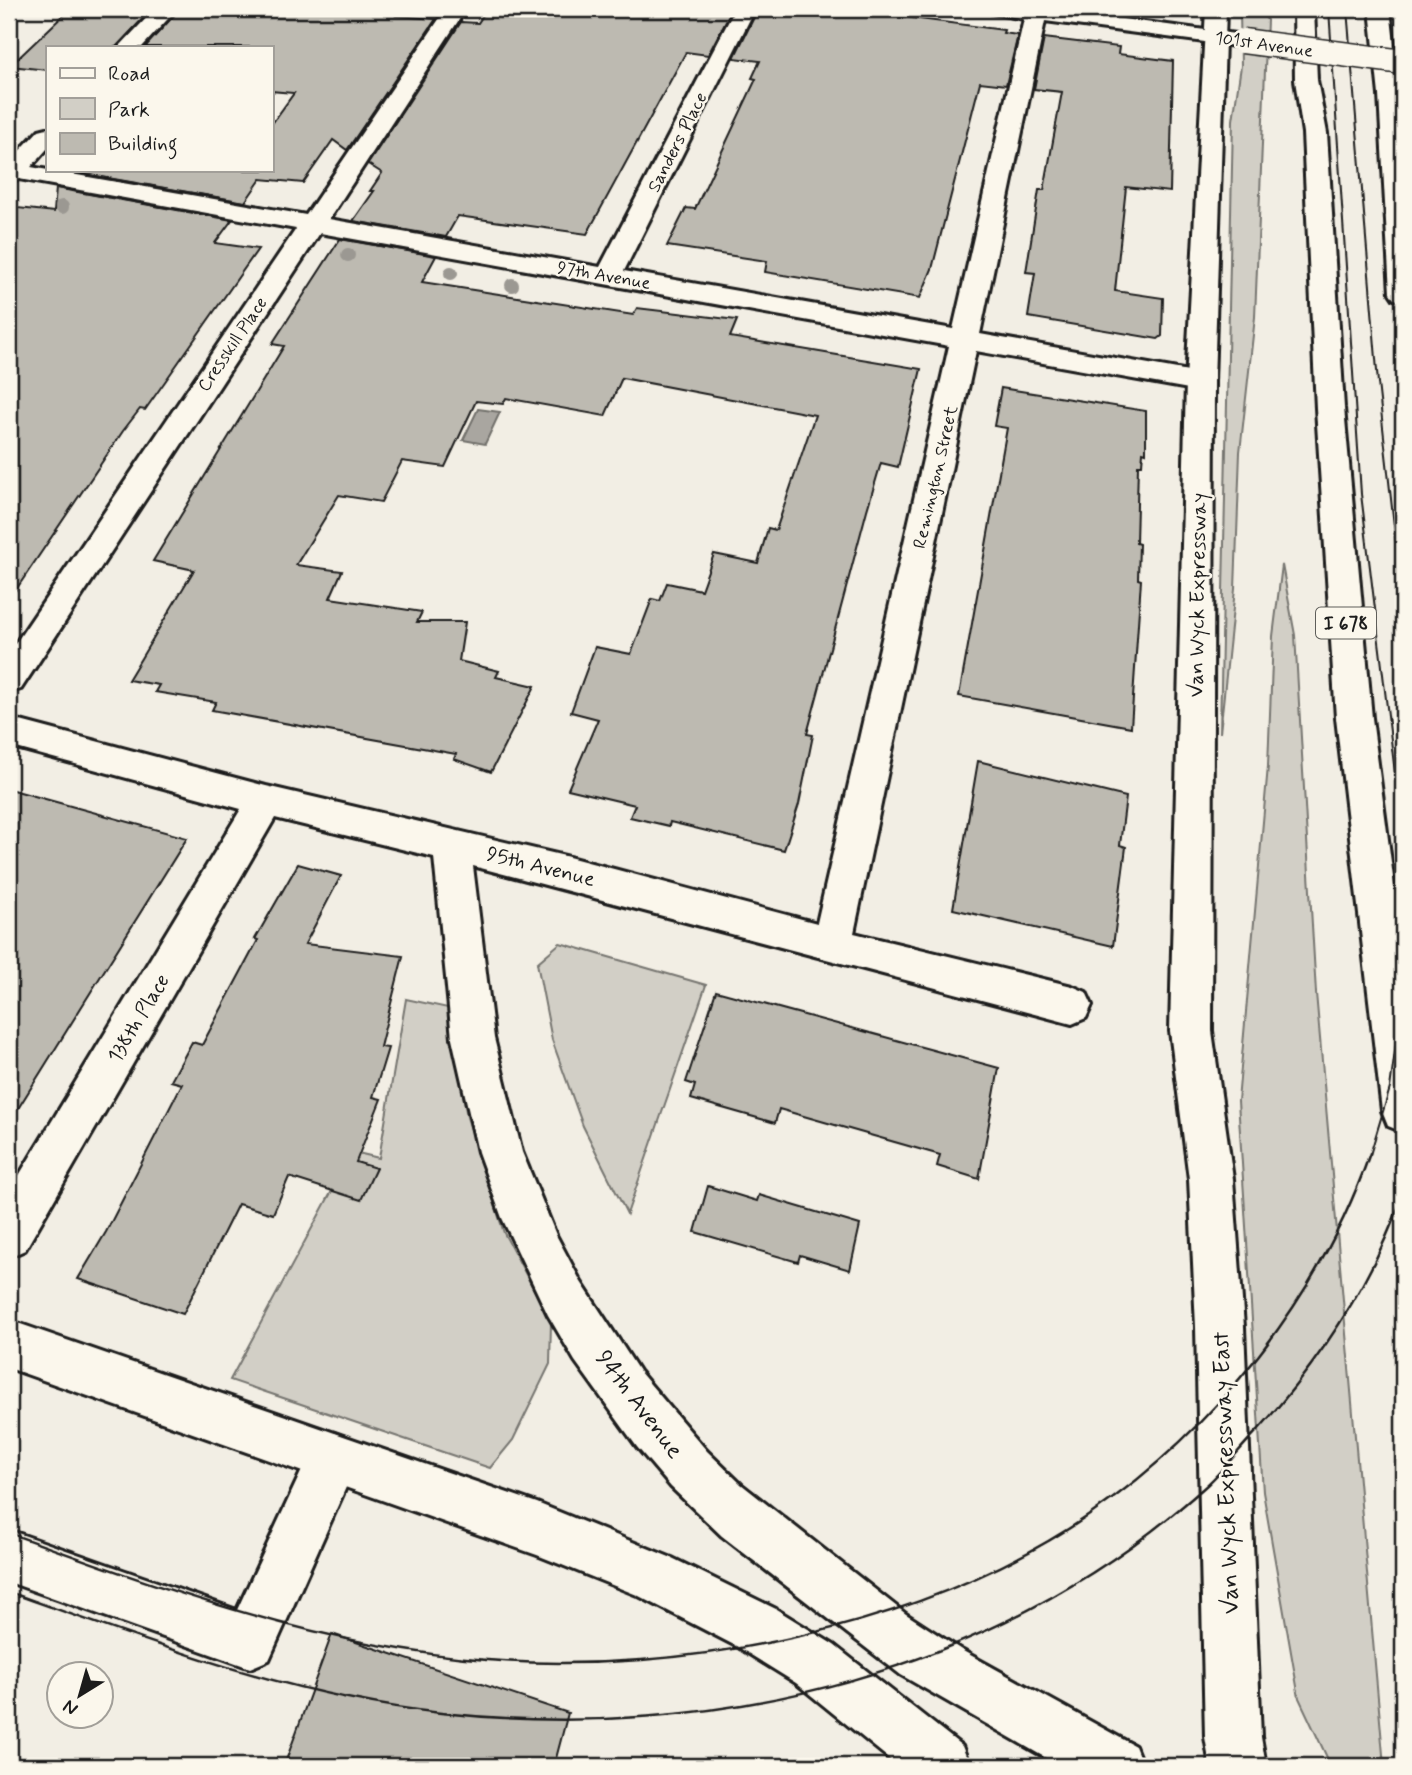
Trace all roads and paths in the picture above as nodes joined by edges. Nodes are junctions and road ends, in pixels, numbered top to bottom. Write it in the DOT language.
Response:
graph roads {
  1 [pos="167,9"];
  2 [pos="456,9"];
  3 [pos="745,9"];
  4 [pos="999,9"];
  5 [pos="1304,9"];
  6 [pos="1380,9"];
  7 [pos="1037,11"];
  8 [pos="1283,16"];
  9 [pos="1224,29"];
  10 [pos="131,46"];
  11 [pos="1403,62"];
  12 [pos="1306,80"];
  13 [pos="46,136"];
  14 [pos="10,172"];
  15 [pos="312,224"];
  16 [pos="609,276"];
  17 [pos="1403,293"];
  18 [pos="966,340"];
  19 [pos="1200,382"];
  20 [pos="9,680"];
  21 [pos="9,732"];
  22 [pos="266,801"];
  23 [pos="452,844"];
  24 [pos="832,945"];
  25 [pos="1072,1005"];
  26 [pos="1403,1111"];
  27 [pos="1211,1179"];
  28 [pos="9,1234"];
  29 [pos="9,1344"];
  30 [pos="334,1458"];
  31 [pos="9,1556"];
  32 [pos="942,1766"];
  33 [pos="1115,1766"];
  34 [pos="1238,1766"];
  1 -- 10 [label="main road"];
  2 -- 15 [label="main road, Cresskill Place"];
  3 -- 16 [label="main road, Sanders Place"];
  4 -- 7 [label="main road, 101st Avenue"];
  5 -- 12 [label="main road, I 678"];
  6 -- 17 [label="main road"];
  7 -- 9 [label="main road, 101st Avenue"];
  7 -- 18 [label="main road, Remington Street"];
  8 -- 12 [label="main road"];
  9 -- 11 [label="main road, 101st Avenue, bridge"];
  9 -- 19 [label="main road, Van Wyck Expressway"];
  12 -- 26 [label="main road, I 678"];
  13 -- 14 [label="main road"];
  14 -- 15 [label="main road, 97th Avenue"];
  15 -- 16 [label="main road, 97th Avenue"];
  15 -- 20 [label="main road, Cresskill Place"];
  16 -- 18 [label="main road, 97th Avenue"];
  18 -- 19 [label="main road, 97th Avenue"];
  18 -- 24 [label="main road, Remington Street"];
  19 -- 27 [label="main road, Van Wyck Expressway"];
  21 -- 22 [label="main road, 95th Avenue"];
  22 -- 23 [label="main road, 95th Avenue"];
  22 -- 28 [label="main road, 138th Place"];
  23 -- 24 [label="main road, 95th Avenue"];
  23 -- 33 [label="main road, 94th Avenue"];
  24 -- 25 [label="main road, 95th Avenue"];
  27 -- 34 [label="main road, Van Wyck Expressway East"];
  29 -- 30 [label="main road"];
  30 -- 31 [label="main road"];
  30 -- 32 [label="main road"];
}
